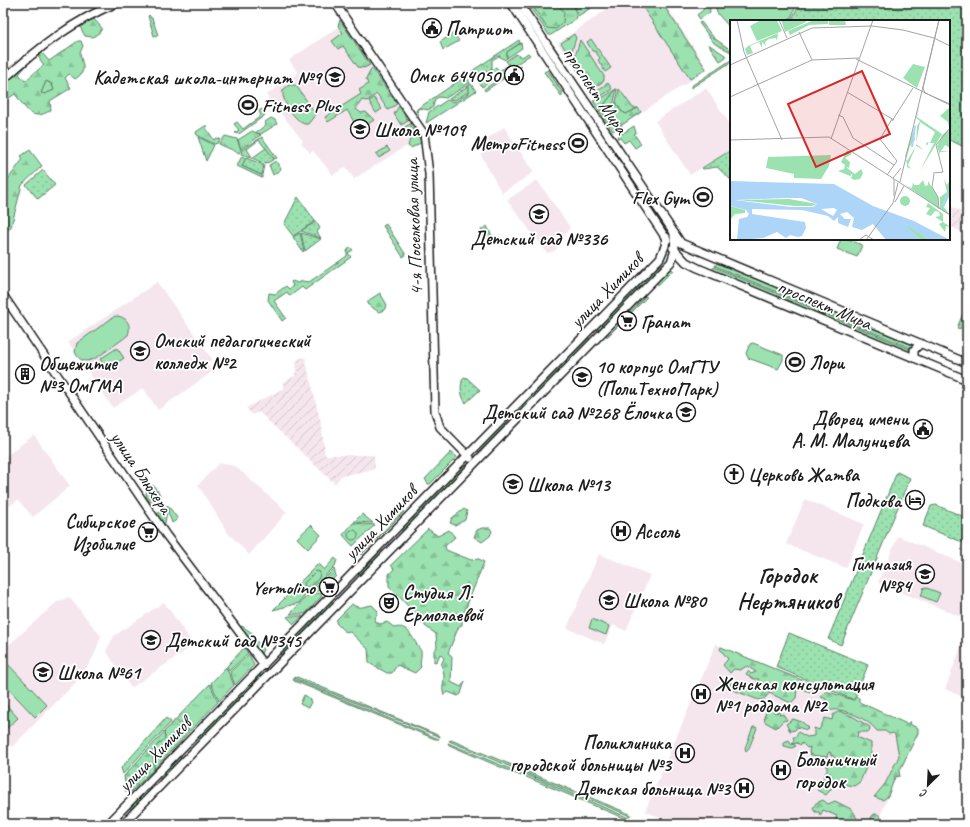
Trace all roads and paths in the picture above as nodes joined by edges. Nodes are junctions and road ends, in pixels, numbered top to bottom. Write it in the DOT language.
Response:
graph roads {
  1 [pos="117,3"];
  2 [pos="335,3"];
  3 [pos="511,3"];
  4 [pos="519,3"];
  5 [pos="3,80"];
  6 [pos="674,234"];
  7 [pos="666,237"];
  8 [pos="691,249"];
  9 [pos="675,250"];
  10 [pos="662,255"];
  11 [pos="671,262"];
  12 [pos="686,262"];
  13 [pos="3,295"];
  14 [pos="920,344"];
  15 [pos="914,358"];
  16 [pos="967,363"];
  17 [pos="967,380"];
  18 [pos="509,413"];
  19 [pos="517,421"];
  20 [pos="468,456"];
  21 [pos="475,463"];
  22 [pos="386,539"];
  23 [pos="393,546"];
  24 [pos="335,591"];
  25 [pos="343,599"];
  26 [pos="264,663"];
  27 [pos="184,746"];
  28 [pos="192,753"];
  29 [pos="152,779"];
  30 [pos="160,786"];
  31 [pos="120,812"];
  32 [pos="125,822"];
  33 [pos="108,824"];
  1 -- 5 [label="main road"];
  2 -- 20 [label="main road, 4-я Поселковая улица"];
  3 -- 7 [label="main road, проспект Мира"];
  4 -- 6 [label="main road, проспект Мира"];
  6 -- 8 [label="main road, проспект Мира"];
  6 -- 9 [label="main road, улица Химиков"];
  7 -- 9 [label="main road, проспект Мира"];
  7 -- 10 [label="main road, улица Химиков"];
  8 -- 9 [label="main road, проспект Мира"];
  8 -- 14 [label="main road, проспект Мира"];
  9 -- 10 [label="main road, проспект Мира"];
  9 -- 11 [label="main road, улица Химиков"];
  9 -- 12 [label="main road, проспект Мира"];
  10 -- 18 [label="main road, улица Химиков"];
  11 -- 12 [label="main road, улица Химиков"];
  11 -- 19 [label="main road, улица Химиков"];
  12 -- 15 [label="main road, проспект Мира"];
  13 -- 26 [label="main road, улица Блюхера"];
  14 -- 15 [label="main road"];
  14 -- 16 [label="main road, проспект Мира"];
  15 -- 17 [label="main road, проспект Мира"];
  18 -- 19 [label="main road"];
  18 -- 20 [label="main road, улица Химиков"];
  19 -- 21 [label="main road, улица Химиков"];
  20 -- 21 [label="main road, 4-я Поселковая улица"];
  20 -- 22 [label="main road, улица Химиков"];
  21 -- 23 [label="main road, улица Химиков"];
  22 -- 23 [label="main road"];
  22 -- 24 [label="main road, улица Химиков"];
  23 -- 25 [label="main road, улица Химиков"];
  24 -- 25 [label="main road"];
  24 -- 26 [label="main road, улица Химиков"];
  25 -- 28 [label="main road, улица Химиков"];
  26 -- 27 [label="main road, улица Химиков"];
  27 -- 28 [label="main road"];
  27 -- 29 [label="main road, улица Химиков"];
  28 -- 30 [label="main road, улица Химиков"];
  29 -- 30 [label="main road"];
  29 -- 31 [label="main road, улица Химиков"];
  30 -- 32 [label="main road, улица Химиков"];
  31 -- 32 [label="main road"];
  31 -- 33 [label="main road, улица Химиков"];
}
